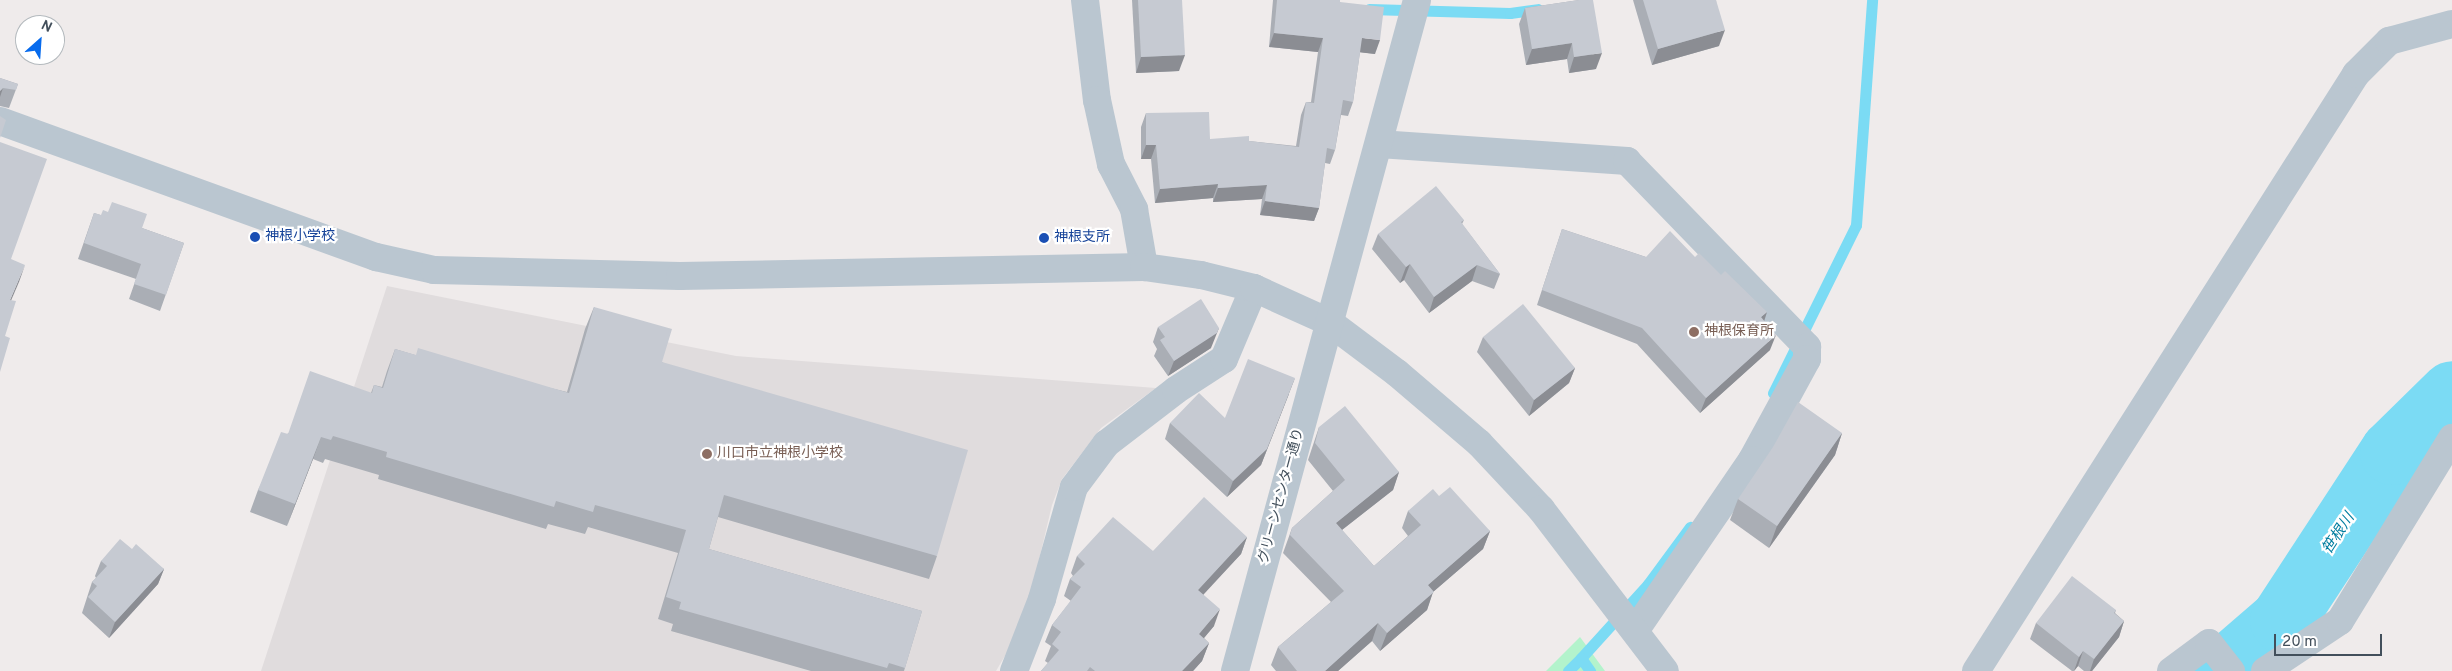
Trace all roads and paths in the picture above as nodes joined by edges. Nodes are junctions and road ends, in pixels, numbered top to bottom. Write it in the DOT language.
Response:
graph roads {
  1 [pos="1086,0"];
  2 [pos="1417,0"];
  3 [pos="2452,24"];
  4 [pos="0,121"];
  5 [pos="1379,144"];
  6 [pos="1144,268"];
  7 [pos="1254,288"];
  8 [pos="1329,322"];
  9 [pos="2452,438"];
  10 [pos="1635,631"];
  11 [pos="1014,671"];
  12 [pos="1235,671"];
  13 [pos="1665,671"];
  14 [pos="1976,671"];
  15 [pos="2171,671"];
  16 [pos="2231,671"];
  17 [pos="2266,671"];
  1 -- 6 [label="street"];
  2 -- 5 [label="street, グリーンセンター通り"];
  3 -- 14 [label="street"];
  4 -- 6 [label="street"];
  5 -- 8 [label="street, グリーンセンター通り"];
  5 -- 10 [label="street"];
  6 -- 7 [label="street"];
  7 -- 8 [label="street"];
  7 -- 11 [label="street"];
  8 -- 10 [label="street"];
  8 -- 12 [label="street, グリーンセンター通り"];
  9 -- 17 [label="street"];
  10 -- 13 [label="street"];
  15 -- 16 [label="street"];
}
